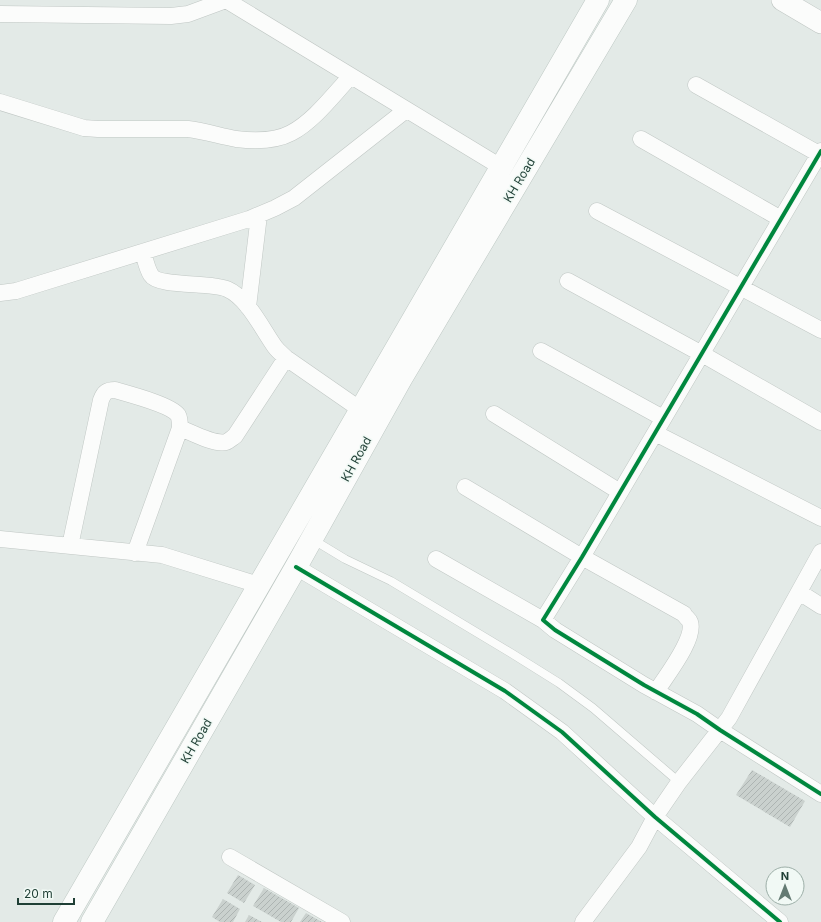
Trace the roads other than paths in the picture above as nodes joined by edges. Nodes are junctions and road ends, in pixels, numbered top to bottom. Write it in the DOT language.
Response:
graph roads {
  1 [pos="226,0"];
  2 [pos="598,0"];
  3 [pos="626,0"];
  4 [pos="782,0"];
  5 [pos="0,14"];
  6 [pos="821,23"];
  7 [pos="351,76"];
  8 [pos="696,85"];
  9 [pos="0,102"];
  10 [pos="406,110"];
  11 [pos="641,139"];
  12 [pos="820,153"];
  13 [pos="501,167"];
  14 [pos="597,211"];
  15 [pos="259,215"];
  16 [pos="781,218"];
  17 [pos="143,252"];
  18 [pos="568,281"];
  19 [pos="740,288"];
  20 [pos="0,293"];
  21 [pos="248,307"];
  22 [pos="821,330"];
  23 [pos="541,352"];
  24 [pos="702,354"];
  25 [pos="286,358"];
  26 [pos="361,410"];
  27 [pos="494,414"];
  28 [pos="664,418"];
  29 [pos="821,422"];
  30 [pos="180,428"];
  31 [pos="655,433"];
  32 [pos="466,487"];
  33 [pos="620,492"];
  34 [pos="821,518"];
  35 [pos="312,538"];
  36 [pos="0,539"];
  37 [pos="70,546"];
  38 [pos="135,552"];
  39 [pos="821,552"];
  40 [pos="276,556"];
  41 [pos="582,557"];
  42 [pos="436,559"];
  43 [pos="296,567"];
  44 [pos="260,585"];
  45 [pos="799,592"];
  46 [pos="821,606"];
  47 [pos="543,620"];
  48 [pos="656,692"];
  49 [pos="720,730"];
  50 [pos="679,782"];
  51 [pos="821,794"];
  52 [pos="655,817"];
  53 [pos="230,857"];
  54 [pos="64,922"];
  55 [pos="92,922"];
  56 [pos="342,922"];
  57 [pos="582,922"];
  58 [pos="780,922"];
  1 -- 5 [label="street"];
  1 -- 7 [label="street"];
  2 -- 13 [label="main road, KH Road"];
  3 -- 35 [label="main road, KH Road"];
  4 -- 6 [label="street"];
  7 -- 9 [label="street"];
  7 -- 10 [label="street"];
  8 -- 12 [label="street"];
  10 -- 13 [label="street"];
  10 -- 15 [label="street"];
  11 -- 16 [label="street"];
  12 -- 16 [label="street"];
  13 -- 26 [label="main road, KH Road"];
  14 -- 19 [label="street"];
  15 -- 17 [label="street"];
  15 -- 21 [label="street"];
  16 -- 19 [label="street"];
  17 -- 20 [label="street"];
  17 -- 21 [label="street"];
  18 -- 24 [label="street"];
  19 -- 22 [label="street"];
  19 -- 24 [label="street"];
  21 -- 25 [label="street"];
  23 -- 28 [label="street"];
  24 -- 28 [label="street"];
  24 -- 29 [label="street"];
  25 -- 26 [label="street"];
  25 -- 30 [label="street"];
  26 -- 40 [label="main road, KH Road"];
  27 -- 33 [label="street"];
  28 -- 31 [label="street"];
  30 -- 37 [label="street"];
  30 -- 38 [label="street"];
  31 -- 33 [label="street"];
  31 -- 34 [label="street"];
  32 -- 41 [label="street"];
  33 -- 41 [label="street"];
  35 -- 43 [label="main road, KH Road"];
  35 -- 50 [label="lane"];
  36 -- 37 [label="street"];
  37 -- 38 [label="street"];
  38 -- 44 [label="street"];
  39 -- 45 [label="street"];
  40 -- 43 [label="main road"];
  40 -- 44 [label="main road, KH Road"];
  41 -- 47 [label="street"];
  41 -- 48 [label="street"];
  42 -- 47 [label="street"];
  43 -- 52 [label="street"];
  43 -- 55 [label="main road, KH Road"];
  44 -- 54 [label="main road, KH Road"];
  45 -- 46 [label="street"];
  45 -- 49 [label="street"];
  47 -- 48 [label="street"];
  48 -- 49 [label="street"];
  49 -- 50 [label="street"];
  49 -- 51 [label="street"];
  50 -- 52 [label="street"];
  52 -- 57 [label="street"];
  52 -- 58 [label="street"];
  53 -- 56 [label="street"];
}
